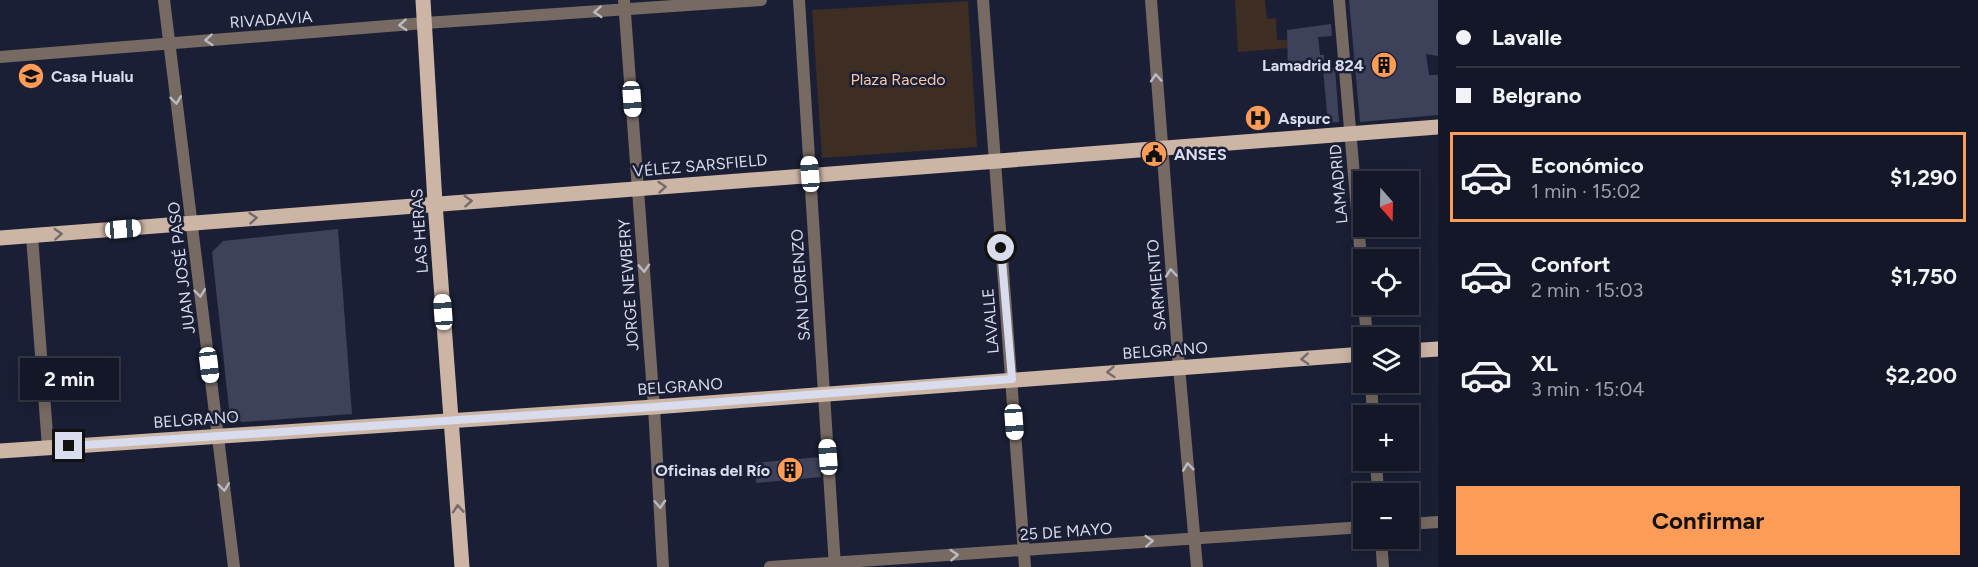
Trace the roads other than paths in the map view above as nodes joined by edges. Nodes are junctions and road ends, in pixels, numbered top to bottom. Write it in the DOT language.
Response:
graph roads {
  1 [pos="164,0"];
  2 [pos="423,0"];
  3 [pos="761,0"];
  4 [pos="799,0"];
  5 [pos="983,0"];
  6 [pos="1151,0"];
  7 [pos="1339,0"];
  8 [pos="625,5"];
  9 [pos="425,23"];
  10 [pos="169,43"];
  11 [pos="0,57"];
  12 [pos="1438,127"];
  13 [pos="1350,133"];
  14 [pos="1161,147"];
  15 [pos="994,161"];
  16 [pos="810,174"];
  17 [pos="638,189"];
  18 [pos="435,203"];
  19 [pos="192,223"];
  20 [pos="32,236"];
  21 [pos="0,238"];
  22 [pos="1360,249"];
  23 [pos="1438,349"];
  24 [pos="1419,350"];
  25 [pos="1353,355"];
  26 [pos="1179,367"];
  27 [pos="1012,379"];
  28 [pos="824,393"];
  29 [pos="654,407"];
  30 [pos="452,421"];
  31 [pos="218,436"];
  32 [pos="48,447"];
  33 [pos="0,451"];
  34 [pos="1438,522"];
  35 [pos="1419,523"];
  36 [pos="1353,527"];
  37 [pos="1195,538"];
  38 [pos="1382,549"];
  39 [pos="1023,550"];
  40 [pos="835,565"];
  41 [pos="234,567"];
  42 [pos="462,567"];
  43 [pos="663,567"];
  44 [pos="770,567"];
  45 [pos="1024,567"];
  46 [pos="1197,567"];
  47 [pos="1383,567"];
  1 -- 10 [label="street, JUAN JOSÉ PASO"];
  2 -- 9 [label="main road, LAS HERAS"];
  3 -- 8 [label="street, RIVADAVIA"];
  4 -- 16 [label="street, SAN LORENZO"];
  5 -- 15 [label="street, LAVALLE"];
  14 -- 6 [label="street, SARMIENTO, one-way"];
  7 -- 13 [label="street, LAMADRID"];
  8 -- 9 [label="street, RIVADAVIA, one-way"];
  8 -- 17 [label="street, JORGE NEWBERY"];
  9 -- 10 [label="street, RIVADAVIA, one-way"];
  9 -- 18 [label="main road, LAS HERAS"];
  10 -- 11 [label="street, RIVADAVIA"];
  10 -- 19 [label="street, JUAN JOSÉ PASO, one-way"];
  12 -- 13 [label="main road, VÉLEZ SARSFIELD"];
  13 -- 14 [label="main road, VÉLEZ SARSFIELD"];
  13 -- 22 [label="street, LAMADRID"];
  14 -- 15 [label="main road, VÉLEZ SARSFIELD"];
  26 -- 14 [label="street, SARMIENTO, one-way"];
  15 -- 16 [label="main road, VÉLEZ SARSFIELD"];
  15 -- 27 [label="street, LAVALLE"];
  17 -- 16 [label="main road, VÉLEZ SARSFIELD, one-way"];
  16 -- 28 [label="street, SAN LORENZO"];
  18 -- 17 [label="main road, VÉLEZ SARSFIELD, one-way"];
  17 -- 29 [label="street, JORGE NEWBERY, one-way"];
  19 -- 18 [label="main road, VÉLEZ SARSFIELD, one-way"];
  18 -- 30 [label="main road, LAS HERAS"];
  20 -- 19 [label="main road, VÉLEZ SARSFIELD, one-way"];
  19 -- 31 [label="street, JUAN JOSÉ PASO, one-way"];
  20 -- 21 [label="main road, VÉLEZ SARSFIELD"];
  20 -- 32 [label="street"];
  23 -- 24 [label="main road"];
  25 -- 26 [label="main road, BELGRANO, one-way"];
  26 -- 27 [label="main road, BELGRANO, one-way"];
  37 -- 26 [label="street, SARMIENTO, one-way"];
  27 -- 28 [label="main road, BELGRANO"];
  27 -- 39 [label="street, LAVALLE"];
  28 -- 29 [label="main road, BELGRANO"];
  28 -- 40 [label="street, SAN LORENZO"];
  29 -- 30 [label="main road, BELGRANO"];
  29 -- 43 [label="street, JORGE NEWBERY, one-way"];
  30 -- 31 [label="main road, BELGRANO"];
  42 -- 30 [label="main road, LAS HERAS, one-way"];
  31 -- 32 [label="main road, BELGRANO"];
  31 -- 41 [label="street, JUAN JOSÉ PASO, one-way"];
  32 -- 33 [label="main road, BELGRANO"];
  34 -- 35 [label="street"];
  36 -- 37 [label="street, 25 DE MAYO"];
  39 -- 37 [label="street, 25 DE MAYO, one-way"];
  37 -- 46 [label="street, SARMIENTO"];
  38 -- 47 [label="street"];
  40 -- 39 [label="street, 25 DE MAYO, one-way"];
  39 -- 45 [label="street, LAVALLE"];
  40 -- 44 [label="street, 25 DE MAYO"];
}
